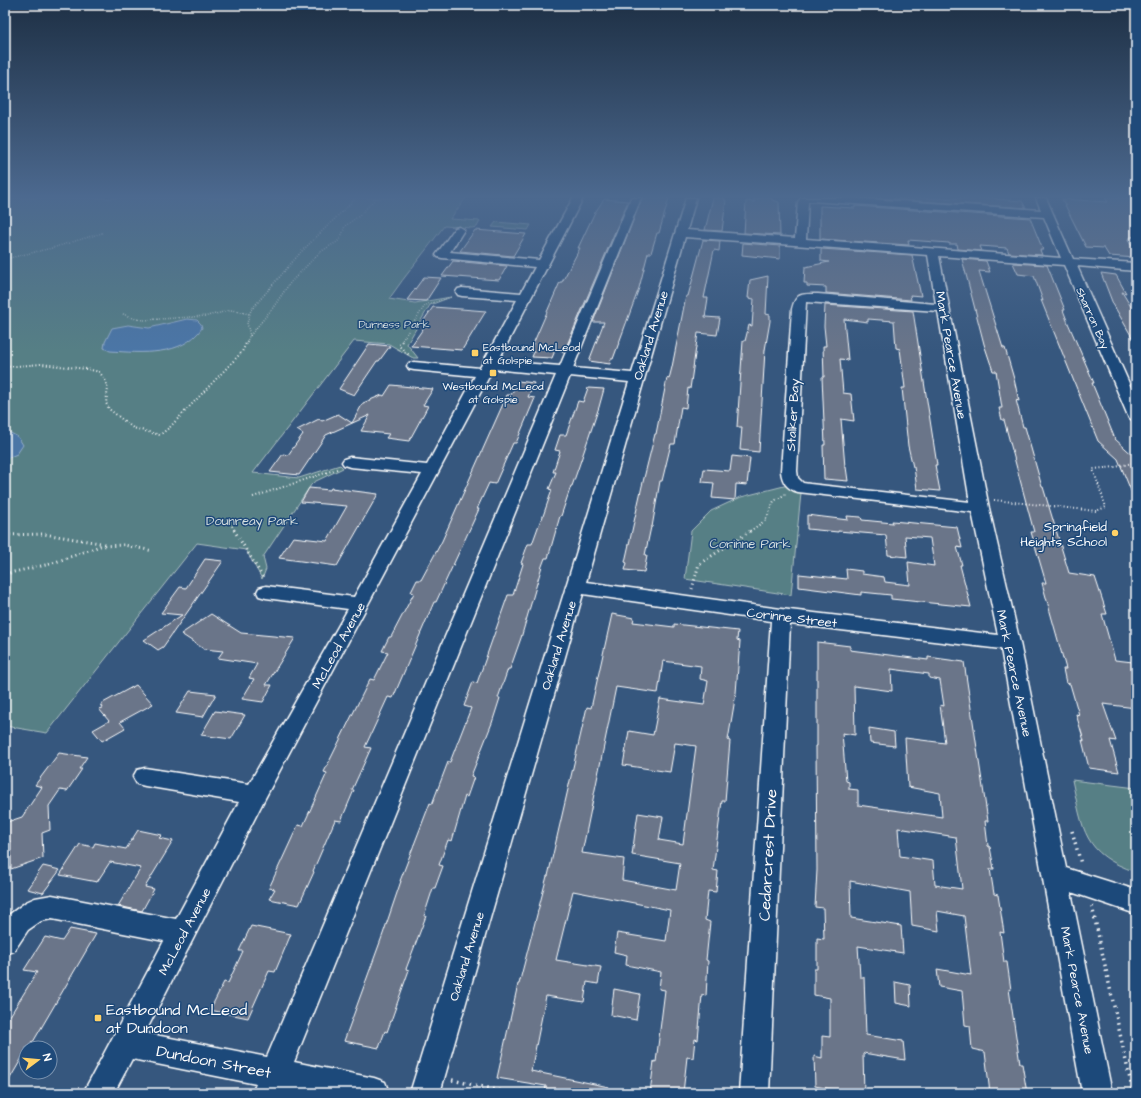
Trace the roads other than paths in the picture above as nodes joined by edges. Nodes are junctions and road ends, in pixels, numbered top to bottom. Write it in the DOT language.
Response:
graph roads {
  1 [pos="446,249"];
  2 [pos="551,249"];
  3 [pos="615,249"];
  4 [pos="676,249"];
  5 [pos="896,249"];
  6 [pos="1062,249"];
  7 [pos="933,252"];
  8 [pos="1068,262"];
  9 [pos="543,264"];
  10 [pos="1136,267"];
  11 [pos="462,292"];
  12 [pos="524,297"];
  13 [pos="943,308"];
  14 [pos="414,366"];
  15 [pos="486,368"];
  16 [pos="564,371"];
  17 [pos="637,378"];
  18 [pos="1136,416"];
  19 [pos="350,462"];
  20 [pos="431,470"];
  21 [pos="979,503"];
  22 [pos="576,587"];
  23 [pos="266,592"];
  24 [pos="360,604"];
  25 [pos="781,616"];
  26 [pos="1010,643"];
  27 [pos="145,777"];
  28 [pos="255,795"];
  29 [pos="1056,876"];
  30 [pos="1136,902"];
  31 [pos="183,934"];
  32 [pos="5,942"];
  33 [pos="125,1043"];
  34 [pos="271,1083"];
  35 [pos="428,1084"];
  36 [pos="98,1093"];
  37 [pos="374,1093"];
  38 [pos="754,1093"];
  39 [pos="1097,1093"];
  1 -- 9 [label="street"];
  2 -- 9 [label="street, McLeod Avenue"];
  3 -- 16 [label="street"];
  4 -- 17 [label="street, Oakland Avenue"];
  5 -- 7 [label="street"];
  6 -- 8 [label="street, Sharron Bay"];
  7 -- 8 [label="street"];
  7 -- 13 [label="street, Mark Pearce Avenue"];
  8 -- 10 [label="street"];
  8 -- 18 [label="street, Sharron Bay"];
  9 -- 12 [label="street, McLeod Avenue"];
  11 -- 12 [label="street"];
  12 -- 15 [label="street, McLeod Avenue"];
  13 -- 21 [label="street, Mark Pearce Avenue"];
  13 -- 21 [label="street, Stalker Bay"];
  14 -- 15 [label="street"];
  15 -- 16 [label="street"];
  15 -- 20 [label="street, McLeod Avenue"];
  16 -- 17 [label="street"];
  16 -- 34 [label="street"];
  17 -- 22 [label="street, Oakland Avenue"];
  19 -- 20 [label="street"];
  20 -- 24 [label="street, McLeod Avenue"];
  21 -- 26 [label="street, Mark Pearce Avenue"];
  22 -- 25 [label="street, Corinne Street"];
  22 -- 35 [label="street, Oakland Avenue"];
  23 -- 24 [label="street"];
  24 -- 28 [label="street, McLeod Avenue"];
  25 -- 26 [label="street, Corinne Street"];
  25 -- 38 [label="street, Cedarcrest Drive"];
  26 -- 29 [label="street, Mark Pearce Avenue"];
  27 -- 28 [label="street"];
  28 -- 31 [label="street, McLeod Avenue"];
  29 -- 30 [label="street"];
  29 -- 39 [label="street, Mark Pearce Avenue"];
  31 -- 32 [label="street"];
  31 -- 33 [label="street, McLeod Avenue"];
  33 -- 34 [label="street, Dundoon Street"];
  33 -- 36 [label="street, McLeod Avenue"];
  34 -- 37 [label="street, Dundoon Street"];
}
